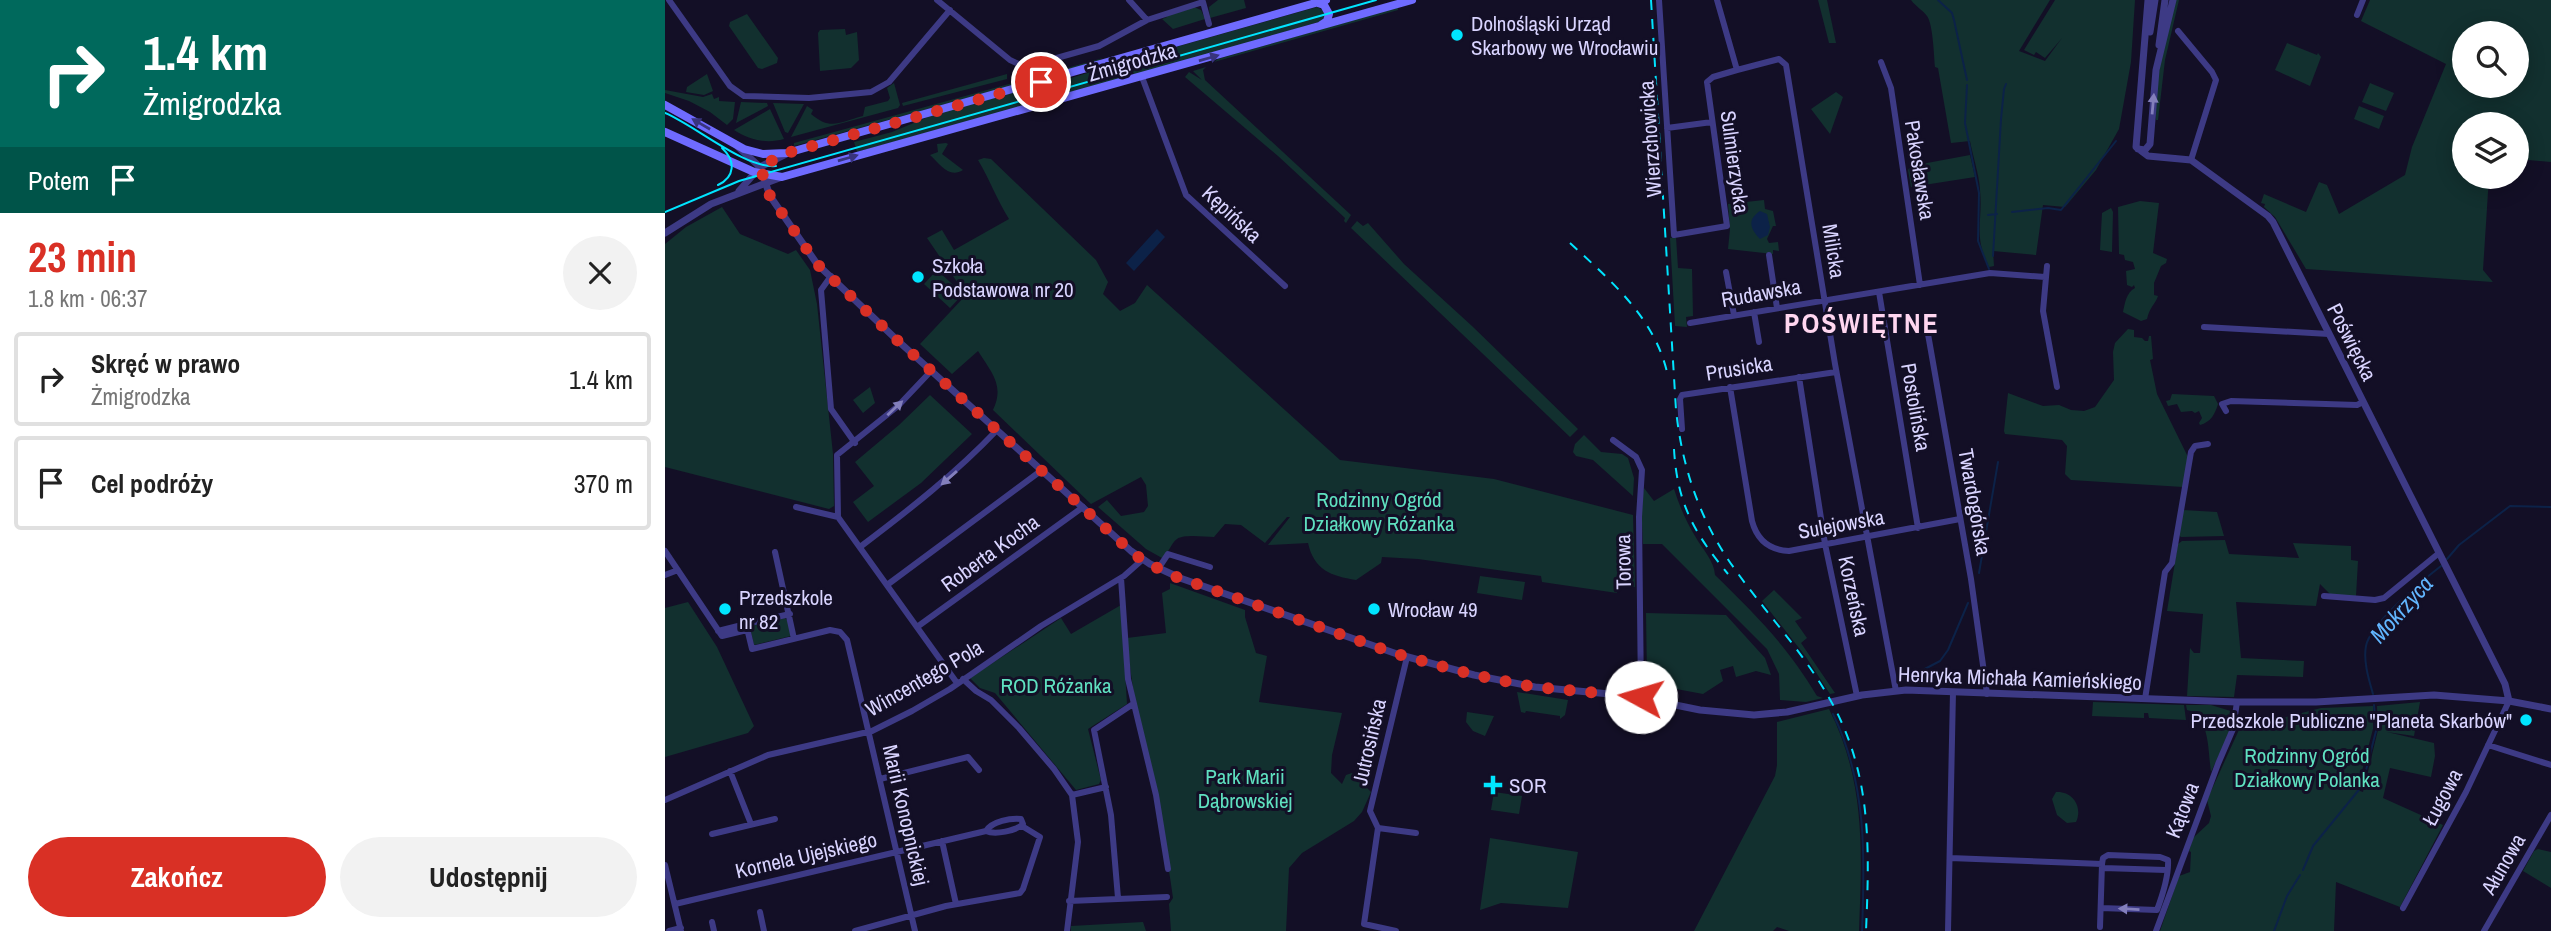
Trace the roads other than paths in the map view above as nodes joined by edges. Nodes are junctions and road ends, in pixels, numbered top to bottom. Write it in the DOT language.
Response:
graph roads {
  1 [pos="669,0"];
  2 [pos="937,0"];
  3 [pos="1129,0"];
  4 [pos="1412,0"];
  5 [pos="1659,0"];
  6 [pos="1717,0"];
  7 [pos="2148,0"];
  8 [pos="2155,0"];
  9 [pos="2165,0"];
  10 [pos="2173,0"];
  11 [pos="2363,0"];
  12 [pos="1322,1"];
  13 [pos="950,10"];
  14 [pos="2357,15"];
  15 [pos="1147,20"];
  16 [pos="1209,24"];
  17 [pos="1234,25"];
  18 [pos="1318,26"];
  19 [pos="2178,31"];
  20 [pos="1195,36"];
  21 [pos="2144,60"];
  22 [pos="1881,62"];
  23 [pos="2156,69"];
  24 [pos="1737,70"];
  25 [pos="1142,77"];
  26 [pos="1036,83"];
  27 [pos="665,105"];
  28 [pos="1035,108"];
  29 [pos="1712,122"];
  30 [pos="1667,128"];
  31 [pos="665,132"];
  32 [pos="2150,139"];
  33 [pos="736,146"];
  34 [pos="2137,149"];
  35 [pos="787,153"];
  36 [pos="2170,157"];
  37 [pos="2191,160"];
  38 [pos="761,175"];
  39 [pos="739,191"];
  40 [pos="665,233"];
  41 [pos="1674,235"];
  42 [pos="1769,255"];
  43 [pos="2046,266"];
  44 [pos="1726,272"];
  45 [pos="831,276"];
  46 [pos="2045,277"];
  47 [pos="1920,285"];
  48 [pos="1285,286"];
  49 [pos="1879,292"];
  50 [pos="1824,300"];
  51 [pos="1777,308"];
  52 [pos="1754,312"];
  53 [pos="1734,315"];
  54 [pos="1925,317"];
  55 [pos="1690,323"];
  56 [pos="2204,327"];
  57 [pos="2329,334"];
  58 [pos="1759,342"];
  59 [pos="932,370"];
  60 [pos="1836,372"];
  61 [pos="1800,377"];
  62 [pos="1730,387"];
  63 [pos="2057,387"];
  64 [pos="2363,402"];
  65 [pos="2226,411"];
  66 [pos="1682,429"];
  67 [pos="997,430"];
  68 [pos="1613,440"];
  69 [pos="855,443"];
  70 [pos="2208,444"];
  71 [pos="1042,470"];
  72 [pos="796,507"];
  73 [pos="1083,507"];
  74 [pos="838,517"];
  75 [pos="1960,519"];
  76 [pos="1918,528"];
  77 [pos="1867,538"];
  78 [pos="1825,544"];
  79 [pos="860,547"];
  80 [pos="665,551"];
  81 [pos="775,552"];
  82 [pos="2439,553"];
  83 [pos="1142,560"];
  84 [pos="1210,567"];
  85 [pos="1158,569"];
  86 [pos="678,570"];
  87 [pos="665,575"];
  88 [pos="1121,578"];
  89 [pos="887,585"];
  90 [pos="2324,596"];
  91 [pos="790,614"];
  92 [pos="746,627"];
  93 [pos="917,627"];
  94 [pos="795,639"];
  95 [pos="1407,657"];
  96 [pos="960,681"];
  97 [pos="1896,691"];
  98 [pos="1953,692"];
  99 [pos="1987,694"];
  100 [pos="1857,696"];
  101 [pos="1641,697"];
  102 [pos="2145,699"];
  103 [pos="2509,701"];
  104 [pos="2237,702"];
  105 [pos="1133,704"];
  106 [pos="2551,709"];
  107 [pos="868,731"];
  108 [pos="2488,745"];
  109 [pos="2551,765"];
  110 [pos="979,770"];
  111 [pos="730,771"];
  112 [pos="880,779"];
  113 [pos="1106,787"];
  114 [pos="1072,795"];
  115 [pos="665,800"];
  116 [pos="2551,815"];
  117 [pos="775,819"];
  118 [pos="751,824"];
  119 [pos="1378,828"];
  120 [pos="712,834"];
  121 [pos="1416,834"];
  122 [pos="942,841"];
  123 [pos="896,852"];
  124 [pos="1950,858"];
  125 [pos="665,865"];
  126 [pos="2102,866"];
  127 [pos="1168,869"];
  128 [pos="2166,870"];
  129 [pos="1167,897"];
  130 [pos="1118,898"];
  131 [pos="1069,901"];
  132 [pos="665,902"];
  133 [pos="674,902"];
  134 [pos="956,904"];
  135 [pos="2101,908"];
  136 [pos="2403,908"];
  137 [pos="760,912"];
  138 [pos="912,917"];
  139 [pos="712,922"];
  140 [pos="2100,927"];
  141 [pos="681,930"];
  142 [pos="669,931"];
  143 [pos="714,931"];
  144 [pos="764,931"];
  145 [pos="855,931"];
  146 [pos="915,931"];
  147 [pos="1067,931"];
  148 [pos="1396,931"];
  149 [pos="1948,931"];
  150 [pos="2156,931"];
  151 [pos="2484,931"];
  1 -- 13 [label="street"];
  2 -- 13 [label="street"];
  3 -- 15 [label="street"];
  4 -- 18 [label="main road, Żmigrodzka"];
  5 -- 30 [label="street, Wierzchowicka"];
  6 -- 24 [label="street"];
  7 -- 21 [label="street"];
  8 -- 21 [label="street"];
  9 -- 23 [label="street"];
  10 -- 23 [label="street"];
  11 -- 14 [label="street"];
  12 -- 17 [label="main road, Żmigrodzka"];
  12 -- 18 [label="main road"];
  13 -- 15 [label="street"];
  15 -- 16 [label="street"];
  16 -- 17 [label="street"];
  16 -- 20 [label="street"];
  17 -- 20 [label="main road, Żmigrodzka"];
  25 -- 18 [label="main road, Żmigrodzka, one-way"];
  19 -- 37 [label="street"];
  20 -- 26 [label="main road, Żmigrodzka"];
  21 -- 34 [label="street"];
  22 -- 47 [label="street, Pakosławska"];
  32 -- 23 [label="street, one-way"];
  24 -- 29 [label="street, Sulmierzycka"];
  24 -- 50 [label="street, Milicka"];
  25 -- 28 [label="main road, Żmigrodzka"];
  25 -- 48 [label="street, Kępińska"];
  26 -- 28 [label="main road"];
  26 -- 35 [label="main road, Żmigrodzka"];
  33 -- 27 [label="main road, one-way"];
  38 -- 28 [label="main road, Żmigrodzka, one-way"];
  29 -- 30 [label="street"];
  29 -- 41 [label="street, Sulmierzycka"];
  30 -- 41 [label="street, Wierzchowicka"];
  31 -- 38 [label="main road"];
  32 -- 34 [label="street"];
  32 -- 36 [label="street"];
  33 -- 35 [label="main road"];
  33 -- 38 [label="street"];
  34 -- 36 [label="street"];
  35 -- 38 [label="street, Żmigrodzka"];
  36 -- 37 [label="street"];
  37 -- 57 [label="street, Poświęcka"];
  38 -- 39 [label="street, Żmigrodzka"];
  38 -- 39 [label="street, Żmigrodzka"];
  38 -- 45 [label="street, Henryka Michała Kamieńskiego"];
  39 -- 40 [label="street, Żmigrodzka"];
  42 -- 51 [label="street"];
  43 -- 46 [label="street"];
  44 -- 53 [label="street"];
  45 -- 59 [label="street, Henryka Michała Kamieńskiego"];
  45 -- 69 [label="street"];
  46 -- 47 [label="street, Rudawska"];
  46 -- 63 [label="street"];
  47 -- 49 [label="street, Rudawska"];
  49 -- 50 [label="street, Rudawska"];
  49 -- 76 [label="street, Postolińska"];
  50 -- 51 [label="street, Rudawska"];
  50 -- 60 [label="street, Milicka"];
  51 -- 52 [label="street, Rudawska"];
  52 -- 53 [label="street, Rudawska"];
  52 -- 58 [label="street"];
  53 -- 55 [label="street, Rudawska"];
  54 -- 75 [label="street, Twardogórska"];
  56 -- 57 [label="street"];
  57 -- 64 [label="street, Poświęcka"];
  59 -- 67 [label="street, Henryka Michała Kamieńskiego"];
  69 -- 59 [label="street, one-way"];
  60 -- 61 [label="street, Prusicka"];
  60 -- 77 [label="street, Milicka"];
  61 -- 62 [label="street, Prusicka"];
  61 -- 78 [label="street, Korzeńska"];
  62 -- 66 [label="street, Prusicka"];
  62 -- 78 [label="street, Sulejowska"];
  64 -- 65 [label="street"];
  64 -- 82 [label="street, Poświęcka"];
  67 -- 71 [label="street, Henryka Michała Kamieńskiego"];
  67 -- 79 [label="street, one-way"];
  68 -- 101 [label="street, Torowa"];
  69 -- 74 [label="street"];
  70 -- 102 [label="street"];
  71 -- 73 [label="street, Henryka Michała Kamieńskiego"];
  71 -- 89 [label="street"];
  72 -- 74 [label="street"];
  73 -- 83 [label="street, Henryka Michała Kamieńskiego"];
  73 -- 93 [label="street, Roberta Kocha"];
  74 -- 79 [label="street"];
  75 -- 76 [label="street, Sulejowska"];
  75 -- 99 [label="street, Twardogórska"];
  76 -- 77 [label="street, Sulejowska"];
  77 -- 78 [label="street, Sulejowska"];
  77 -- 97 [label="street, Milicka"];
  78 -- 100 [label="street, Korzeńska"];
  79 -- 89 [label="street"];
  80 -- 86 [label="street"];
  81 -- 91 [label="street"];
  82 -- 90 [label="street"];
  82 -- 103 [label="street, Poświęcka"];
  83 -- 85 [label="street, Henryka Michała Kamieńskiego"];
  83 -- 88 [label="street, Wincentego Pola"];
  84 -- 85 [label="street"];
  85 -- 95 [label="street, Henryka Michała Kamieńskiego"];
  86 -- 87 [label="street"];
  86 -- 92 [label="street"];
  88 -- 96 [label="street, Wincentego Pola"];
  88 -- 105 [label="street"];
  89 -- 93 [label="street"];
  91 -- 92 [label="street"];
  91 -- 94 [label="street"];
  92 -- 94 [label="street"];
  93 -- 96 [label="street"];
  94 -- 107 [label="street, Marii Konopnickiej"];
  95 -- 101 [label="street, Henryka Michała Kamieńskiego"];
  95 -- 119 [label="street, Jutrosińska"];
  96 -- 107 [label="street, Wincentego Pola"];
  96 -- 114 [label="street"];
  97 -- 98 [label="street, Henryka Michała Kamieńskiego"];
  97 -- 100 [label="street, Henryka Michała Kamieńskiego"];
  98 -- 99 [label="street, Henryka Michała Kamieńskiego"];
  98 -- 124 [label="street"];
  99 -- 102 [label="street, Henryka Michała Kamieńskiego"];
  100 -- 101 [label="street, Henryka Michała Kamieńskiego"];
  102 -- 104 [label="street, Henryka Michała Kamieńskiego"];
  103 -- 104 [label="street, Henryka Michała Kamieńskiego"];
  103 -- 106 [label="street, Henryka Michała Kamieńskiego"];
  103 -- 108 [label="street, Ługowa"];
  104 -- 150 [label="street, Kątowa"];
  105 -- 113 [label="street"];
  105 -- 127 [label="street"];
  107 -- 111 [label="street, Wincentego Pola"];
  107 -- 112 [label="street, Marii Konopnickiej"];
  108 -- 109 [label="street"];
  108 -- 136 [label="street, Ługowa"];
  110 -- 112 [label="street"];
  111 -- 115 [label="street, Wincentego Pola"];
  111 -- 118 [label="street"];
  112 -- 123 [label="street, Marii Konopnickiej"];
  113 -- 114 [label="street"];
  113 -- 130 [label="street"];
  114 -- 131 [label="street"];
  116 -- 151 [label="street, Ałunowa"];
  117 -- 118 [label="street"];
  118 -- 120 [label="street"];
  119 -- 121 [label="street"];
  119 -- 148 [label="street, Jutrosińska"];
  122 -- 123 [label="street, Kornela Ujejskiego"];
  122 -- 134 [label="street"];
  122 -- 134 [label="street, Kornela Ujejskiego"];
  123 -- 133 [label="street, Kornela Ujejskiego"];
  123 -- 138 [label="street, Marii Konopnickiej"];
  124 -- 126 [label="street"];
  124 -- 149 [label="street"];
  125 -- 133 [label="street"];
  126 -- 128 [label="street"];
  126 -- 128 [label="street"];
  126 -- 135 [label="street"];
  128 -- 135 [label="street, one-way"];
  129 -- 130 [label="street"];
  130 -- 131 [label="street"];
  131 -- 147 [label="street"];
  132 -- 133 [label="street, Kornela Ujejskiego"];
  133 -- 141 [label="street"];
  134 -- 138 [label="street"];
  135 -- 140 [label="street"];
  137 -- 144 [label="street"];
  138 -- 145 [label="street"];
  138 -- 146 [label="street, Marii Konopnickiej"];
  139 -- 143 [label="street"];
  141 -- 142 [label="street"];
}
